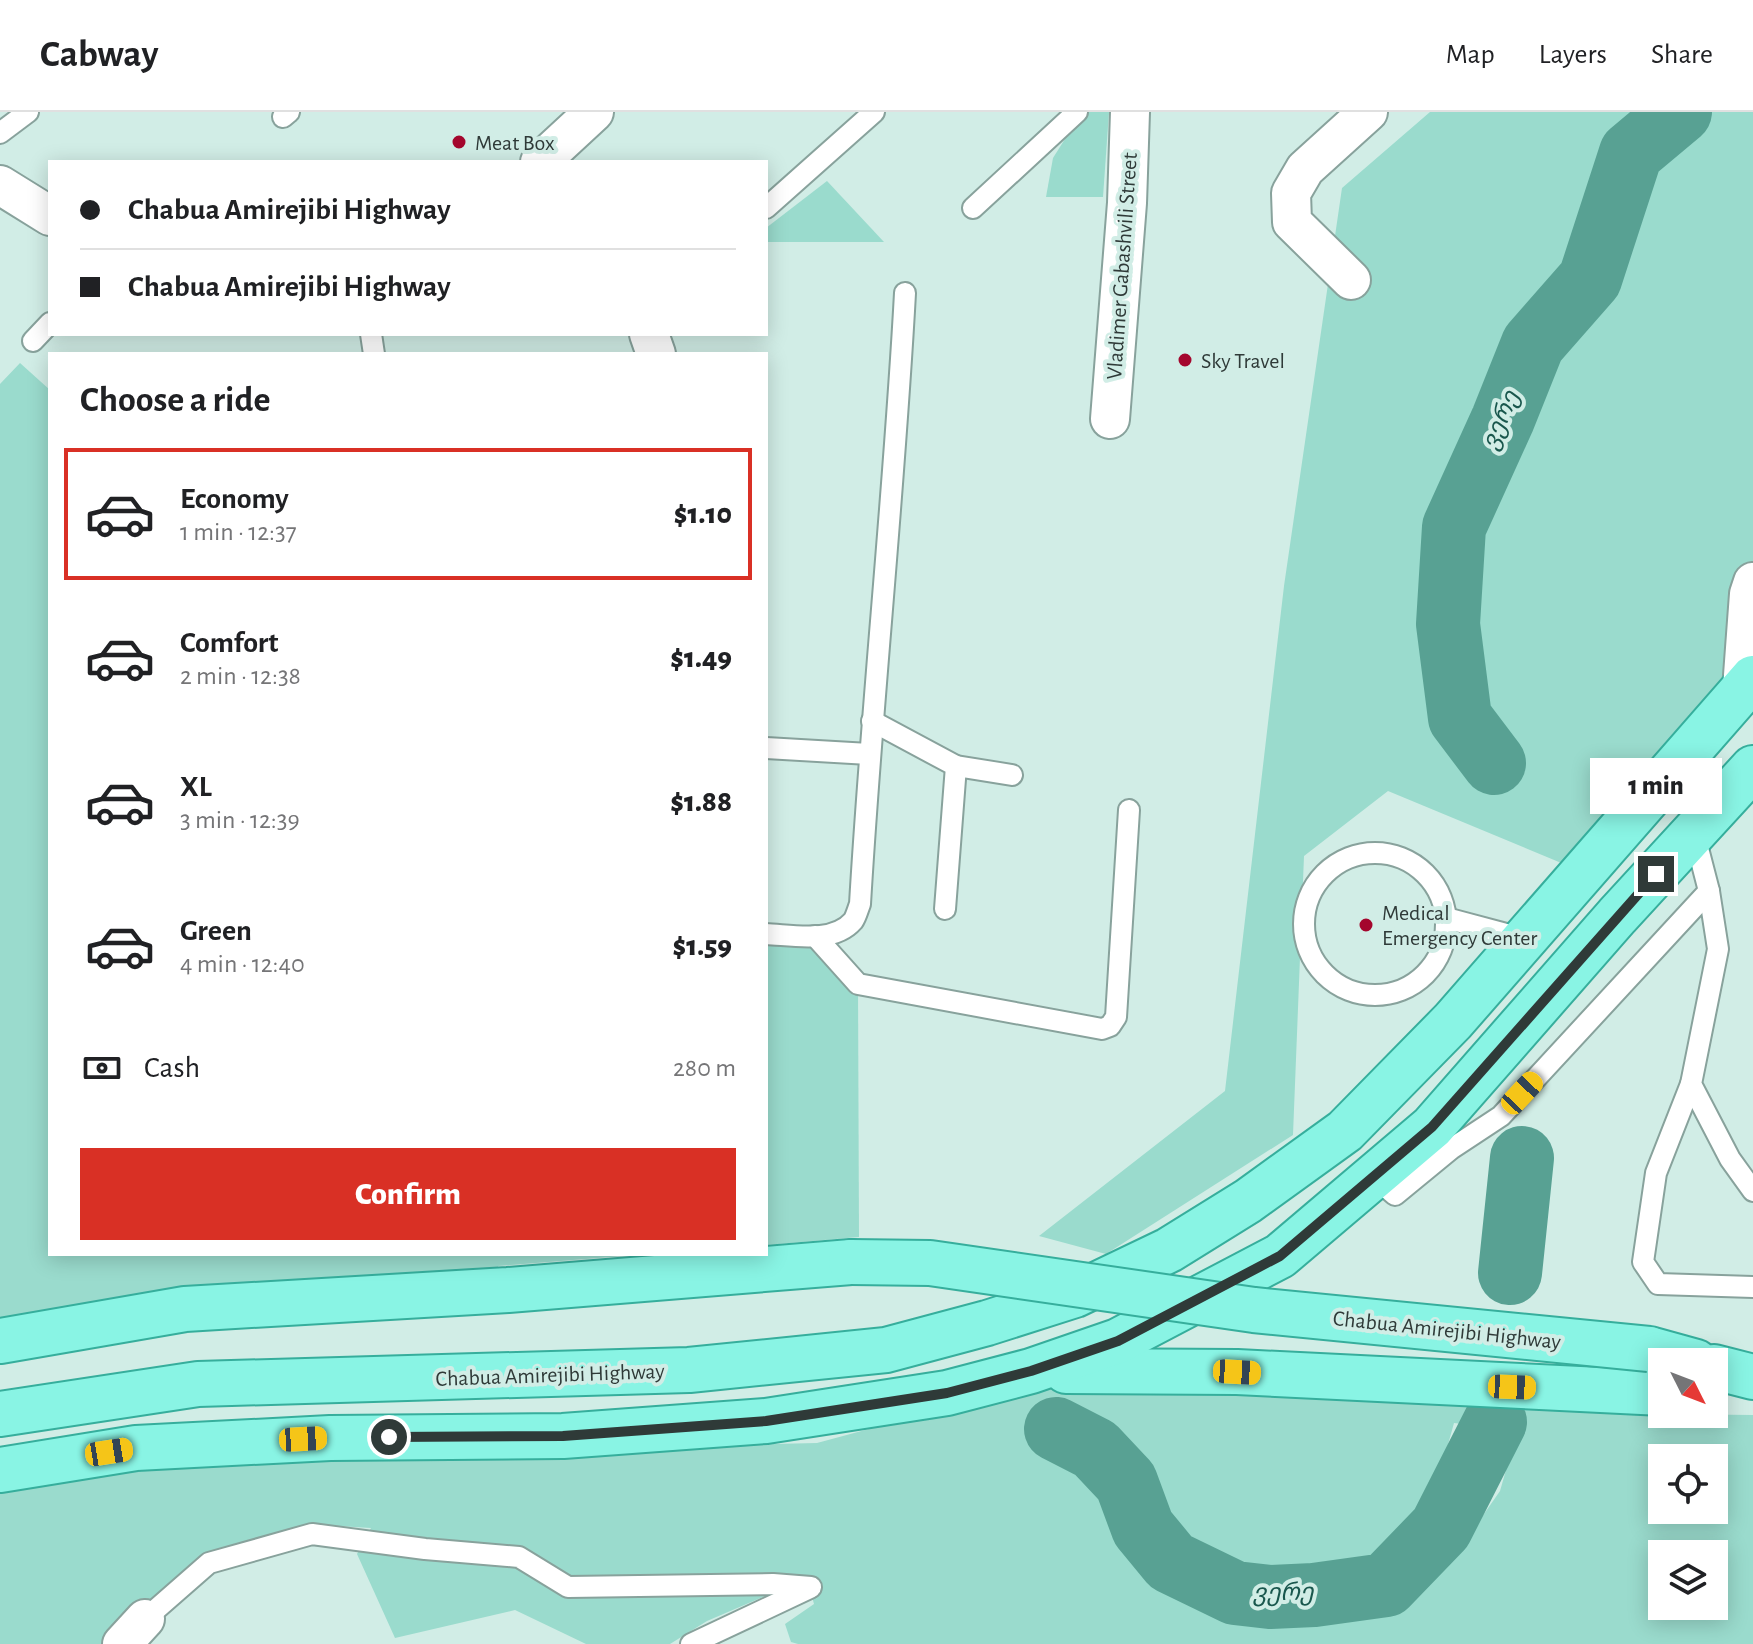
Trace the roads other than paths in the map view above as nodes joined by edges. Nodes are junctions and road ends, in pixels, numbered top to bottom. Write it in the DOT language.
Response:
graph roads {
  1 [pos="28,112"];
  2 [pos="594,112"];
  3 [pos="874,112"];
  4 [pos="1077,112"];
  5 [pos="1130,112"];
  6 [pos="1368,112"];
  7 [pos="0,133"];
  8 [pos="542,160"];
  9 [pos="0,185"];
  10 [pos="768,206"];
  11 [pos="973,208"];
  12 [pos="48,215"];
  13 [pos="1351,280"];
  14 [pos="905,293"];
  15 [pos="48,325"];
  16 [pos="33,341"];
  17 [pos="1110,419"];
  18 [pos="1753,582"];
  19 [pos="1748,684"];
  20 [pos="872,721"];
  21 [pos="768,748"];
  22 [pos="869,754"];
  23 [pos="956,766"];
  24 [pos="1753,768"];
  25 [pos="1012,775"];
  26 [pos="1129,810"];
  27 [pos="1694,832"];
  28 [pos="1709,891"];
  29 [pos="945,909"];
  30 [pos="1446,918"];
  31 [pos="768,934"];
  32 [pos="815,936"];
  33 [pos="1525,939"];
  34 [pos="1691,1084"];
  35 [pos="1373,1176"];
  36 [pos="1753,1191"];
  37 [pos="1753,1287"];
  38 [pos="0,1341"];
  39 [pos="1648,1349"];
  40 [pos="1031,1371"];
  41 [pos="1728,1371"];
  42 [pos="1753,1377"];
  43 [pos="1753,1388"];
  44 [pos="1728,1389"];
  45 [pos="1648,1393"];
  46 [pos="0,1414"];
  47 [pos="0,1470"];
  48 [pos="133,1631"];
  49 [pos="691,1644"];
  1 -- 7 [label="lane"];
  2 -- 8 [label="street"];
  3 -- 10 [label="lane"];
  4 -- 11 [label="lane"];
  5 -- 17 [label="street, Vladimer Gabashvili Street"];
  6 -- 13 [label="street"];
  9 -- 12 [label="street"];
  14 -- 20 [label="lane"];
  15 -- 16 [label="lane"];
  18 -- 19 [label="street"];
  19 -- 33 [label="main road, Chabua Amirejibi Highway"];
  20 -- 22 [label="lane"];
  20 -- 23 [label="lane"];
  21 -- 22 [label="lane"];
  22 -- 32 [label="lane"];
  23 -- 25 [label="lane"];
  23 -- 29 [label="lane"];
  24 -- 27 [label="main road"];
  26 -- 32 [label="lane"];
  27 -- 28 [label="lane"];
  27 -- 35 [label="main road"];
  28 -- 34 [label="lane"];
  28 -- 35 [label="lane"];
  30 -- 30 [label="lane"];
  30 -- 33 [label="lane"];
  31 -- 32 [label="lane"];
  33 -- 46 [label="main road, Chabua Amirejibi Highway"];
  34 -- 36 [label="lane"];
  34 -- 37 [label="lane"];
  35 -- 40 [label="main road"];
  38 -- 39 [label="main road, Chabua Amirejibi Highway, bridge"];
  40 -- 45 [label="main road"];
  40 -- 47 [label="main road"];
  41 -- 42 [label="main road"];
  43 -- 44 [label="main road"];
  48 -- 49 [label="lane"];
}
